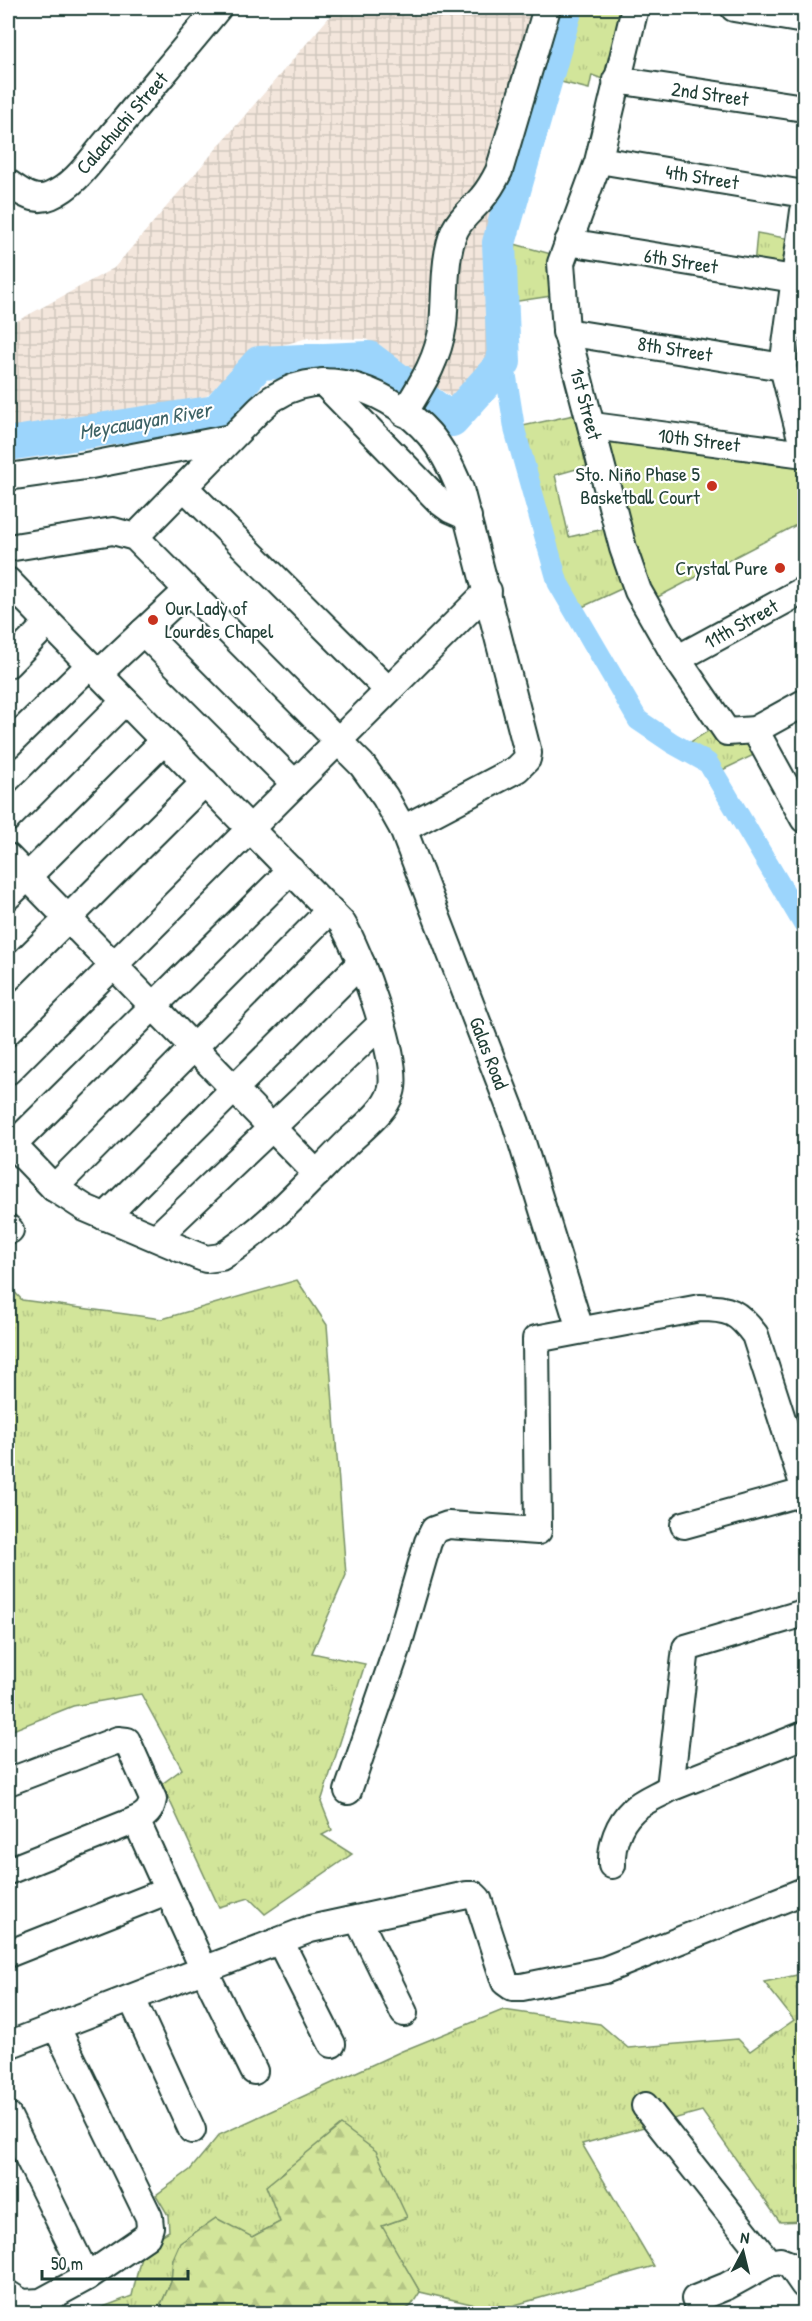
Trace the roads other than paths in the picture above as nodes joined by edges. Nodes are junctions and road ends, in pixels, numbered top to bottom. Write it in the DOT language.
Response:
graph roads {
  1 [pos="218,8"];
  2 [pos="547,8"];
  3 [pos="635,8"];
  4 [pos="734,8"];
  5 [pos="804,20"];
  6 [pos="616,80"];
  7 [pos="804,108"];
  8 [pos="598,160"];
  9 [pos="8,183"];
  10 [pos="804,194"];
  11 [pos="804,212"];
  12 [pos="568,242"];
  13 [pos="794,279"];
  14 [pos="566,332"];
  15 [pos="783,366"];
  16 [pos="323,382"];
  17 [pos="407,408"];
  18 [pos="592,426"];
  19 [pos="231,438"];
  20 [pos="804,452"];
  21 [pos="8,477"];
  22 [pos="184,487"];
  23 [pos="449,495"];
  24 [pos="135,537"];
  25 [pos="8,548"];
  26 [pos="8,582"];
  27 [pos="188,590"];
  28 [pos="804,590"];
  29 [pos="488,591"];
  30 [pos="48,623"];
  31 [pos="143,632"];
  32 [pos="677,659"];
  33 [pos="8,664"];
  34 [pos="94,669"];
  35 [pos="388,690"];
  36 [pos="125,701"];
  37 [pos="804,703"];
  38 [pos="755,730"];
  39 [pos="164,741"];
  40 [pos="338,741"];
  41 [pos="8,745"];
  42 [pos="205,782"];
  43 [pos="295,784"];
  44 [pos="8,818"];
  45 [pos="804,819"];
  46 [pos="250,828"];
  47 [pos="403,828"];
  48 [pos="8,857"];
  49 [pos="291,870"];
  50 [pos="27,877"];
  51 [pos="8,896"];
  52 [pos="330,910"];
  53 [pos="67,918"];
  54 [pos="361,963"];
  55 [pos="114,965"];
  56 [pos="8,978"];
  57 [pos="153,1006"];
  58 [pos="381,1024"];
  59 [pos="193,1047"];
  60 [pos="8,1071"];
  61 [pos="234,1089"];
  62 [pos="272,1128"];
  63 [pos="10,1143"];
  64 [pos="317,1173"];
  65 [pos="54,1188"];
  66 [pos="105,1217"];
  67 [pos="157,1237"];
  68 [pos="580,1329"];
  69 [pos="804,1489"];
  70 [pos="684,1525"];
  71 [pos="804,1613"];
  72 [pos="804,1735"];
  73 [pos="8,1782"];
  74 [pos="670,1788"];
  75 [pos="348,1791"];
  76 [pos="136,1820"];
  77 [pos="612,1865"];
  78 [pos="8,1871"];
  79 [pos="167,1891"];
  80 [pos="804,1892"];
  81 [pos="358,1919"];
  82 [pos="280,1941"];
  83 [pos="8,1954"];
  84 [pos="204,1970"];
  85 [pos="132,1999"];
  86 [pos="404,2013"];
  87 [pos="56,2026"];
  88 [pos="332,2044"];
  89 [pos="8,2045"];
  90 [pos="254,2071"];
  91 [pos="645,2106"];
  92 [pos="8,2116"];
  93 [pos="192,2130"];
  94 [pos="769,2263"];
  95 [pos="87,2277"];
  96 [pos="804,2285"];
  97 [pos="8,2294"];
  98 [pos="695,2299"];
  1 -- 9 [label="street, Calachuchi Street"];
  2 -- 17 [label="street"];
  3 -- 6 [label="street, 1st Street"];
  4 -- 5 [label="street"];
  6 -- 7 [label="street, 2nd Street"];
  6 -- 8 [label="street, 1st Street"];
  8 -- 10 [label="street, 4th Street"];
  8 -- 12 [label="street, 1st Street"];
  11 -- 13 [label="street"];
  12 -- 13 [label="street, 6th Street"];
  12 -- 14 [label="street, 1st Street"];
  13 -- 15 [label="street"];
  14 -- 15 [label="street, 8th Street"];
  14 -- 18 [label="street, 1st Street"];
  15 -- 20 [label="street"];
  16 -- 17 [label="street"];
  16 -- 19 [label="street"];
  16 -- 23 [label="street"];
  17 -- 23 [label="street"];
  18 -- 20 [label="street, 10th Street"];
  18 -- 32 [label="street, 1st Street"];
  19 -- 21 [label="street"];
  19 -- 22 [label="street"];
  22 -- 24 [label="street"];
  22 -- 35 [label="street"];
  23 -- 29 [label="street"];
  24 -- 25 [label="street"];
  24 -- 27 [label="street, Galas Road"];
  26 -- 30 [label="street"];
  27 -- 31 [label="street"];
  27 -- 40 [label="street, Galas Road"];
  28 -- 32 [label="street, 11th Street"];
  29 -- 35 [label="street"];
  29 -- 47 [label="street"];
  30 -- 33 [label="street"];
  30 -- 34 [label="street"];
  31 -- 34 [label="street"];
  31 -- 43 [label="street"];
  32 -- 38 [label="street, 1st Street"];
  34 -- 36 [label="street"];
  34 -- 41 [label="street"];
  35 -- 40 [label="street"];
  36 -- 39 [label="street"];
  36 -- 44 [label="street"];
  37 -- 38 [label="street, 1st Street"];
  38 -- 45 [label="street"];
  39 -- 42 [label="street"];
  39 -- 50 [label="street"];
  40 -- 43 [label="street"];
  40 -- 47 [label="street, Galas Road"];
  42 -- 46 [label="street"];
  42 -- 53 [label="street"];
  43 -- 46 [label="street"];
  46 -- 49 [label="street"];
  46 -- 55 [label="street"];
  47 -- 68 [label="street, Galas Road"];
  48 -- 50 [label="street"];
  49 -- 52 [label="street"];
  49 -- 57 [label="street"];
  50 -- 51 [label="street"];
  50 -- 53 [label="street"];
  52 -- 54 [label="street"];
  52 -- 59 [label="street"];
  53 -- 55 [label="street"];
  53 -- 56 [label="street"];
  54 -- 58 [label="street"];
  54 -- 61 [label="street"];
  55 -- 57 [label="street"];
  55 -- 60 [label="street"];
  57 -- 59 [label="street"];
  57 -- 63 [label="street"];
  58 -- 62 [label="street"];
  58 -- 64 [label="street"];
  59 -- 61 [label="street"];
  59 -- 65 [label="street"];
  61 -- 62 [label="street"];
  61 -- 66 [label="street"];
  62 -- 64 [label="street"];
  62 -- 67 [label="street"];
  63 -- 65 [label="street"];
  64 -- 67 [label="street"];
  65 -- 66 [label="street"];
  66 -- 67 [label="street"];
  68 -- 69 [label="street"];
  68 -- 75 [label="street"];
  69 -- 70 [label="street"];
  71 -- 74 [label="street"];
  72 -- 74 [label="street"];
  73 -- 76 [label="street"];
  74 -- 77 [label="street"];
  76 -- 78 [label="street"];
  76 -- 79 [label="street"];
  79 -- 83 [label="street"];
  79 -- 84 [label="street"];
  80 -- 81 [label="street"];
  81 -- 82 [label="street"];
  81 -- 86 [label="street"];
  82 -- 84 [label="street"];
  82 -- 88 [label="street"];
  84 -- 85 [label="street"];
  84 -- 90 [label="street"];
  85 -- 87 [label="street"];
  85 -- 93 [label="street"];
  87 -- 89 [label="street"];
  87 -- 95 [label="street"];
  91 -- 94 [label="street"];
  92 -- 95 [label="street"];
  94 -- 96 [label="street"];
  94 -- 98 [label="street"];
  95 -- 97 [label="street"];
}
